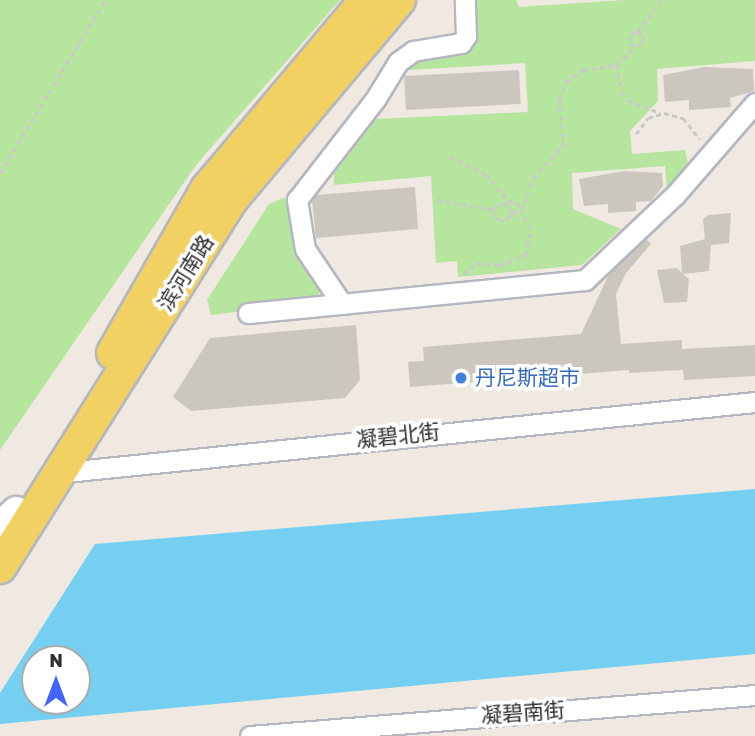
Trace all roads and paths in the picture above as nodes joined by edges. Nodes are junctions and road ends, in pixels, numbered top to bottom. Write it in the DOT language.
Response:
graph roads {
  1 [pos="105,0"];
  2 [pos="366,0"];
  3 [pos="399,0"];
  4 [pos="465,0"];
  5 [pos="662,0"];
  6 [pos="638,32"];
  7 [pos="634,47"];
  8 [pos="617,65"];
  9 [pos="755,103"];
  10 [pos="664,113"];
  11 [pos="636,134"];
  12 [pos="712,153"];
  13 [pos="451,157"];
  14 [pos="0,173"];
  15 [pos="437,200"];
  16 [pos="524,207"];
  17 [pos="495,210"];
  18 [pos="521,211"];
  19 [pos="512,213"];
  20 [pos="451,293"];
  21 [pos="342,304"];
  22 [pos="248,313"];
  23 [pos="755,402"];
  24 [pos="53,474"];
  25 [pos="10,525"];
  26 [pos="0,567"];
  27 [pos="0,584"];
  28 [pos="755,695"];
  29 [pos="250,736"];
  1 -- 14 [label="path"];
  2 -- 24 [label="main road, 滨河南路"];
  3 -- 24 [label="main road, 滨河南路"];
  4 -- 21 [label="street"];
  5 -- 6 [label="path"];
  6 -- 7 [label="path"];
  6 -- 7 [label="path"];
  7 -- 8 [label="path"];
  8 -- 10 [label="path"];
  8 -- 16 [label="path"];
  9 -- 12 [label="street"];
  10 -- 11 [label="path"];
  10 -- 12 [label="path"];
  12 -- 20 [label="street"];
  13 -- 16 [label="path"];
  15 -- 17 [label="path"];
  16 -- 18 [label="path"];
  17 -- 19 [label="path"];
  17 -- 19 [label="path"];
  18 -- 19 [label="path"];
  18 -- 20 [label="path"];
  20 -- 21 [label="street"];
  21 -- 22 [label="street"];
  23 -- 24 [label="street, 凝碧北街"];
  24 -- 25 [label="main road, 滨河南路"];
  25 -- 26 [label="main road, 滨河南路"];
  25 -- 27 [label="main road"];
  28 -- 29 [label="street, 凝碧南街"];
}
